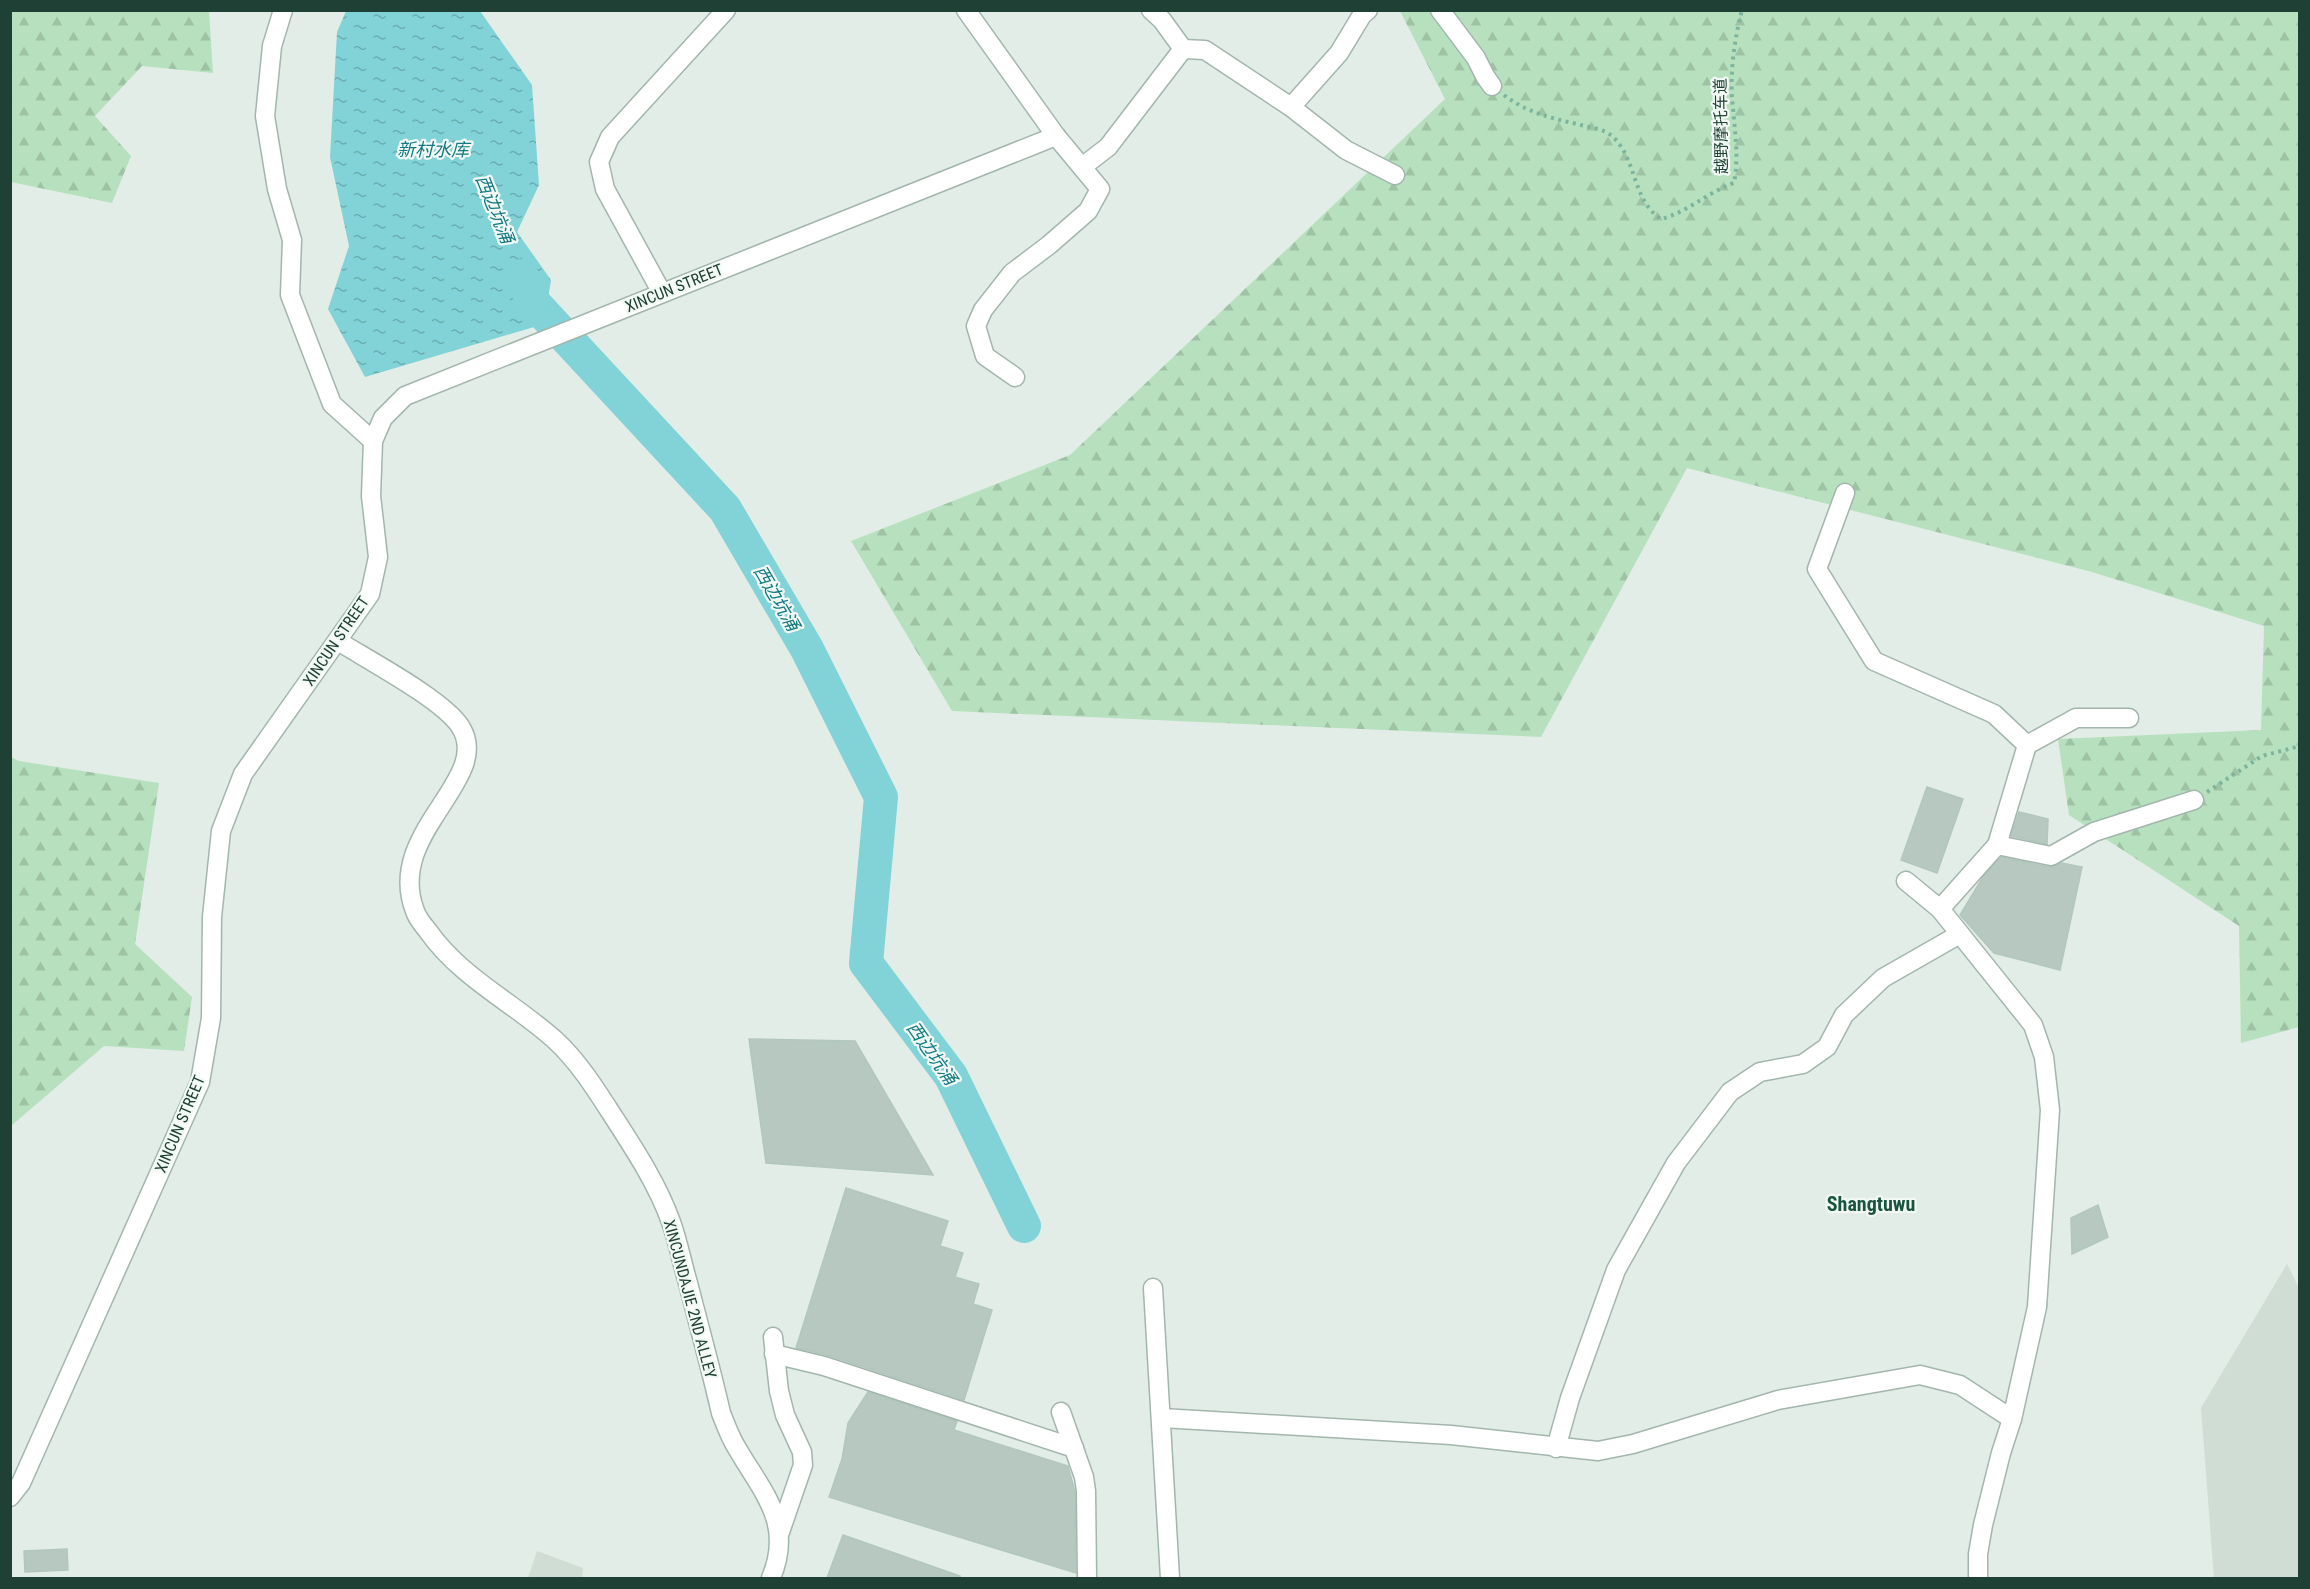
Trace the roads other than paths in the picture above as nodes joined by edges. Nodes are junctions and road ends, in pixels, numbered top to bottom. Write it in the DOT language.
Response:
graph roads {
  1 [pos="283,10"];
  2 [pos="726,10"];
  3 [pos="966,10"];
  4 [pos="1151,10"];
  5 [pos="1368,10"];
  6 [pos="1440,10"];
  7 [pos="1183,49"];
  8 [pos="1492,86"];
  9 [pos="1291,107"];
  10 [pos="1056,136"];
  11 [pos="1082,166"];
  12 [pos="1395,175"];
  13 [pos="662,293"];
  14 [pos="1014,377"];
  15 [pos="373,441"];
  16 [pos="1845,493"];
  17 [pos="338,641"];
  18 [pos="2129,718"];
  19 [pos="2027,745"];
  20 [pos="2194,800"];
  21 [pos="1996,845"];
  22 [pos="1906,881"];
  23 [pos="1940,909"];
  24 [pos="1960,934"];
  25 [pos="1153,1288"];
  26 [pos="1061,1412"];
  27 [pos="1162,1418"];
  28 [pos="2012,1419"];
  29 [pos="1074,1448"];
  30 [pos="1556,1448"];
  31 [pos="10,1497"];
  32 [pos="780,1532"];
  33 [pos="1978,1554"];
  34 [pos="771,1578"];
  35 [pos="1087,1578"];
  36 [pos="1170,1578"];
  37 [pos="1978,1578"];
  38 [pos="1991,1578"];
  1 -- 15 [label="street"];
  2 -- 13 [label="street"];
  3 -- 10 [label="street"];
  4 -- 7 [label="street"];
  5 -- 9 [label="street"];
  6 -- 8 [label="street"];
  7 -- 9 [label="street"];
  7 -- 11 [label="street"];
  9 -- 12 [label="street"];
  10 -- 11 [label="street"];
  10 -- 13 [label="street, XINCUN STREET"];
  11 -- 14 [label="street"];
  13 -- 15 [label="street, XINCUN STREET"];
  15 -- 17 [label="street, XINCUN STREET"];
  16 -- 19 [label="street"];
  17 -- 31 [label="street, XINCUN STREET"];
  17 -- 32 [label="street, XINCUNDAJIE 2ND ALLEY"];
  18 -- 19 [label="street"];
  19 -- 21 [label="street"];
  20 -- 21 [label="street"];
  21 -- 23 [label="street"];
  22 -- 23 [label="street"];
  23 -- 24 [label="street"];
  24 -- 28 [label="street"];
  24 -- 30 [label="street"];
  25 -- 27 [label="street"];
  26 -- 29 [label="street"];
  27 -- 30 [label="street"];
  27 -- 36 [label="street"];
  28 -- 30 [label="street"];
  28 -- 33 [label="street"];
  29 -- 32 [label="street"];
  29 -- 35 [label="street"];
  32 -- 34 [label="street, XINCUNDAJIE 2ND ALLEY"];
  33 -- 37 [label="street"];
  33 -- 38 [label="street"];
}
